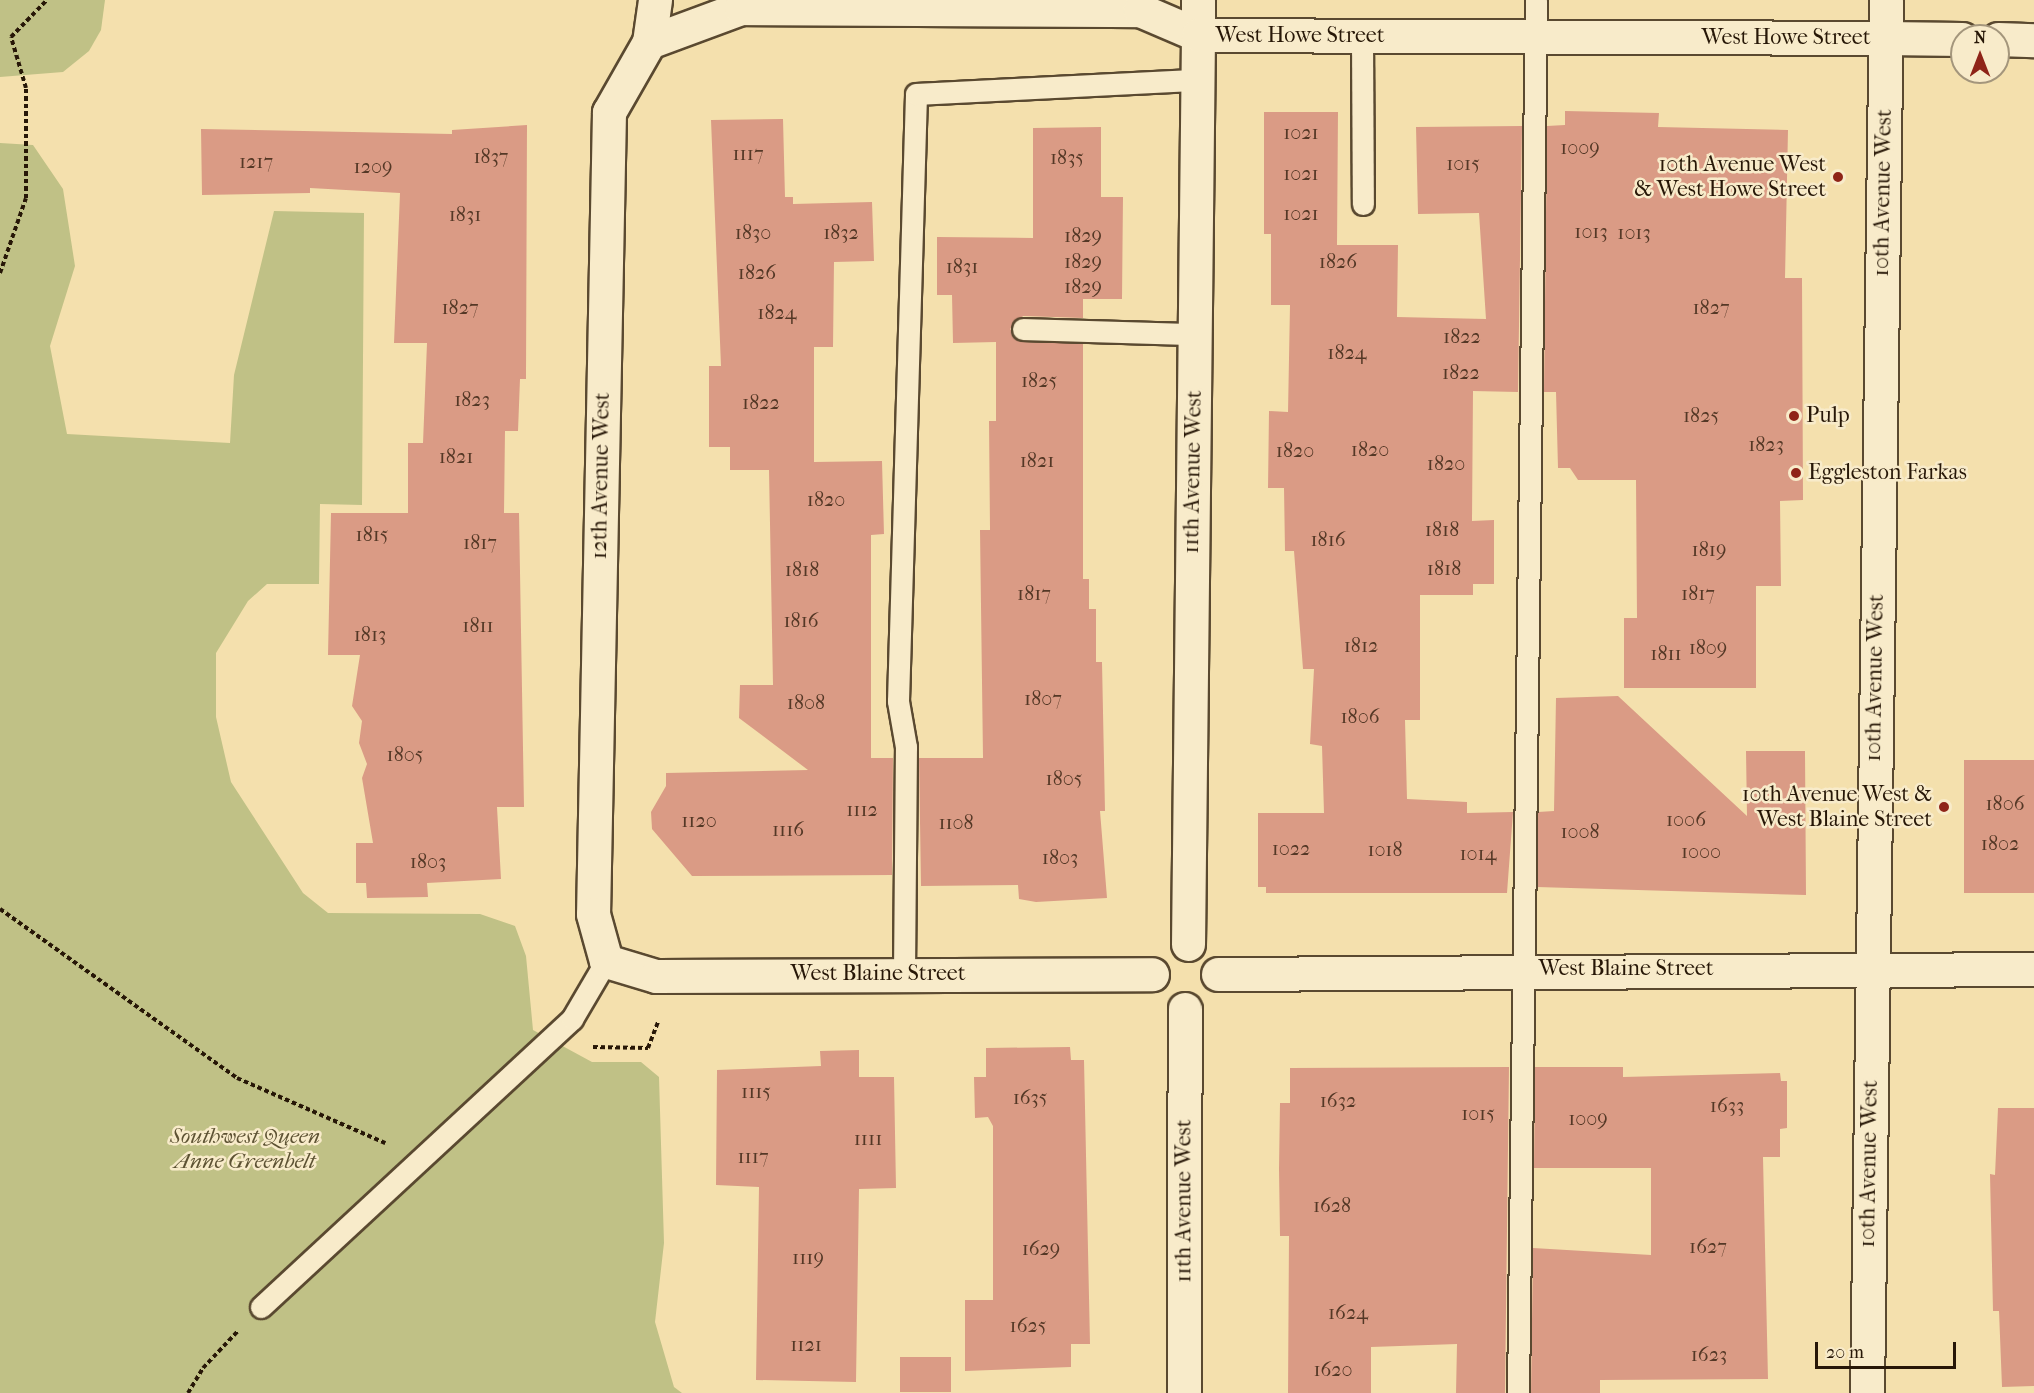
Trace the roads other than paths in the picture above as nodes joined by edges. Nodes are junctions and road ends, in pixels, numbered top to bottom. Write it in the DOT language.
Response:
graph roads {
  1 [pos="655,0"];
  2 [pos="1198,0"];
  3 [pos="1536,0"];
  4 [pos="1886,0"];
  5 [pos="1198,35"];
  6 [pos="1362,36"];
  7 [pos="1535,37"];
  8 [pos="1886,38"];
  9 [pos="1950,39"];
  10 [pos="2010,39"];
  11 [pos="2034,40"];
  12 [pos="649,42"];
  13 [pos="1197,80"];
  14 [pos="1363,204"];
  15 [pos="1023,329"];
  16 [pos="1195,334"];
  17 [pos="1188,944"];
  18 [pos="606,961"];
  19 [pos="1524,969"];
  20 [pos="1871,969"];
  21 [pos="2034,969"];
  22 [pos="904,973"];
  23 [pos="1152,974"];
  24 [pos="1218,974"];
  25 [pos="1185,1009"];
  26 [pos="261,1307"];
  27 [pos="1184,1393"];
  28 [pos="1518,1393"];
  29 [pos="1867,1393"];
  1 -- 12 [label="street, 12th Avenue West"];
  2 -- 5 [label="street, 11th Avenue West"];
  3 -- 7 [label="lane"];
  4 -- 8 [label="street, 10th Avenue West"];
  5 -- 6 [label="street, West Howe Street"];
  5 -- 12 [label="street, West Howe Street"];
  5 -- 13 [label="street, 11th Avenue West"];
  6 -- 7 [label="street, West Howe Street"];
  6 -- 14 [label="lane"];
  7 -- 8 [label="street, West Howe Street"];
  7 -- 19 [label="lane"];
  8 -- 9 [label="street, West Howe Street"];
  8 -- 20 [label="street, 10th Avenue West"];
  10 -- 11 [label="street"];
  12 -- 18 [label="street, 12th Avenue West"];
  13 -- 16 [label="street, 11th Avenue West"];
  13 -- 22 [label="lane"];
  15 -- 16 [label="lane"];
  16 -- 17 [label="street, 11th Avenue West"];
  17 -- 23 [label="street"];
  17 -- 24 [label="street"];
  18 -- 22 [label="street, West Blaine Street"];
  18 -- 26 [label="lane"];
  19 -- 20 [label="street, West Blaine Street"];
  19 -- 24 [label="street, West Blaine Street"];
  19 -- 28 [label="lane"];
  20 -- 21 [label="street, West Blaine Street"];
  20 -- 29 [label="street, 10th Avenue West"];
  22 -- 23 [label="street, West Blaine Street"];
  23 -- 25 [label="street"];
  24 -- 25 [label="street"];
  25 -- 27 [label="street, 11th Avenue West"];
}
